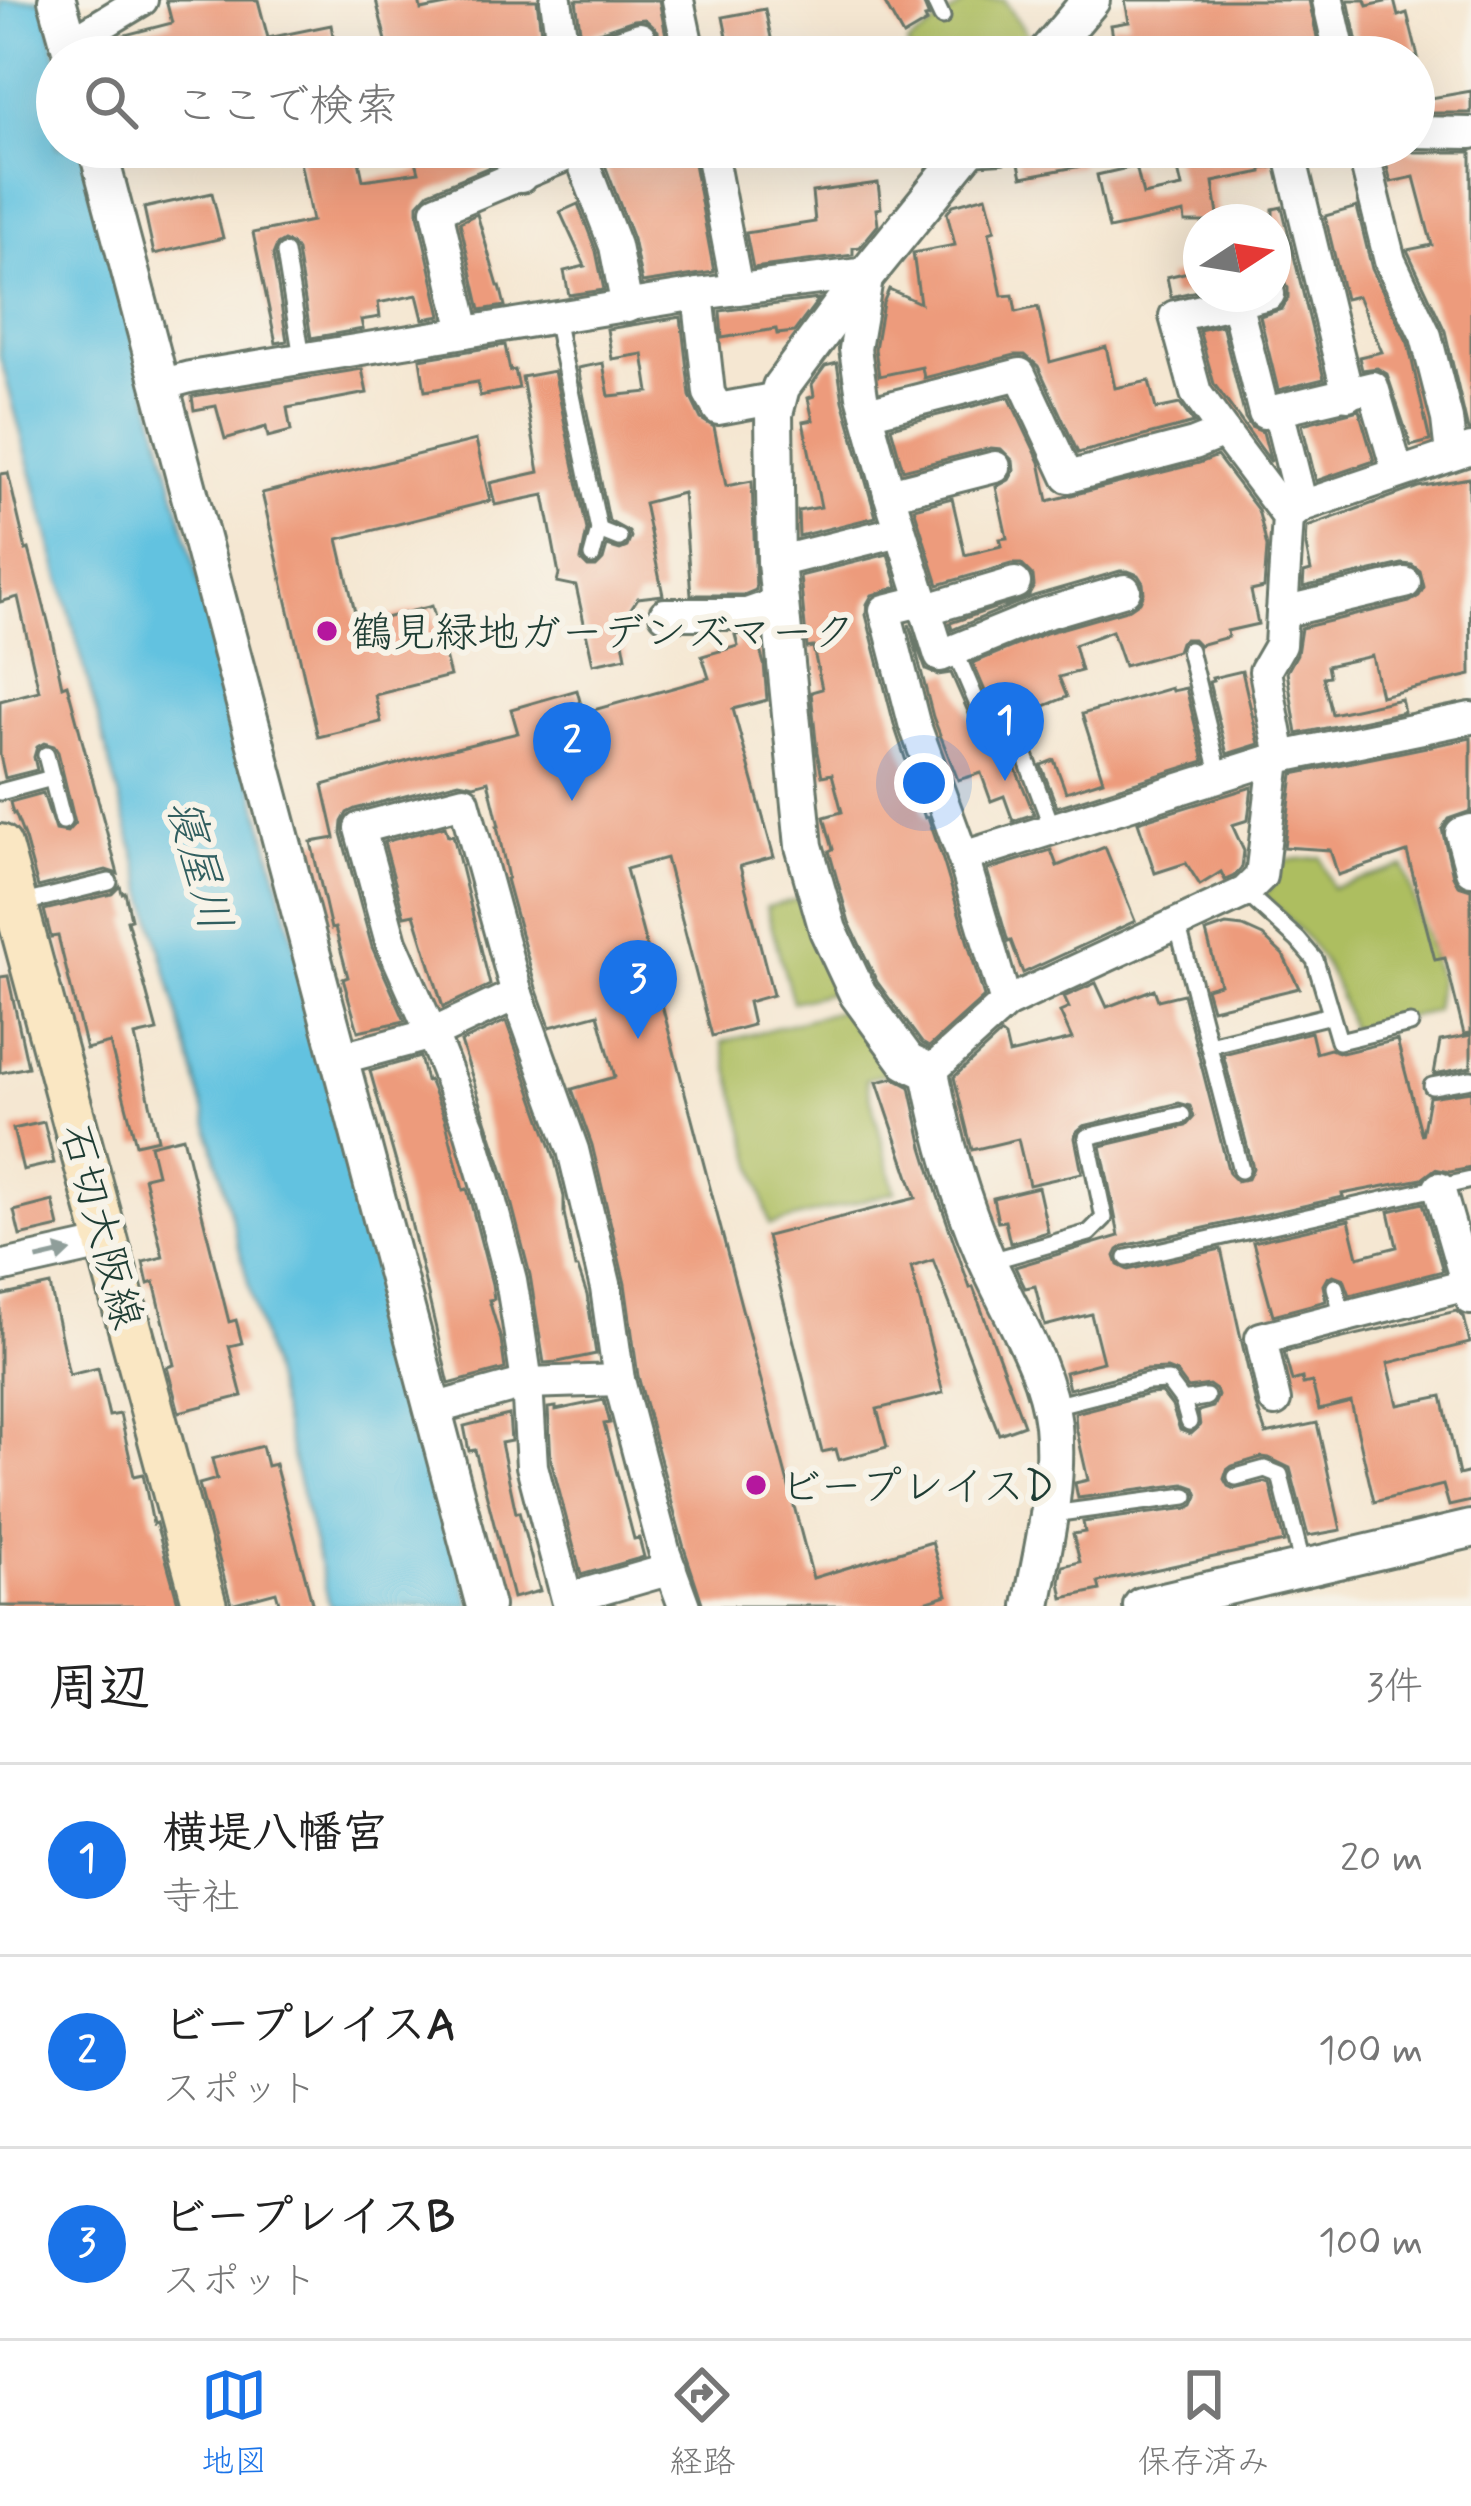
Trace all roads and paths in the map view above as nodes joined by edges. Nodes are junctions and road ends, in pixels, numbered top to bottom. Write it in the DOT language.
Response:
graph roads {
  1 [pos="58,0"];
  2 [pos="142,0"];
  3 [pos="556,0"];
  4 [pos="678,0"];
  5 [pos="934,0"];
  6 [pos="1091,0"];
  7 [pos="1328,0"];
  8 [pos="942,17"];
  9 [pos="67,36"];
  10 [pos="91,36"];
  11 [pos="561,36"];
  12 [pos="686,36"];
  13 [pos="1061,36"];
  14 [pos="1336,36"];
  15 [pos="1435,132"];
  16 [pos="1471,133"];
  17 [pos="103,168"];
  18 [pos="506,168"];
  19 [pos="590,168"];
  20 [pos="714,168"];
  21 [pos="962,168"];
  22 [pos="1293,168"];
  23 [pos="1367,168"];
  24 [pos="285,253"];
  25 [pos="868,273"];
  26 [pos="1320,281"];
  27 [pos="1291,288"];
  28 [pos="737,289"];
  29 [pos="698,295"];
  30 [pos="627,307"];
  31 [pos="1192,312"];
  32 [pos="1239,312"];
  33 [pos="555,317"];
  34 [pos="465,332"];
  35 [pos="302,358"];
  36 [pos="160,385"];
  37 [pos="1348,394"];
  38 [pos="778,398"];
  39 [pos="1278,410"];
  40 [pos="867,413"];
  41 [pos="1224,432"];
  42 [pos="1461,451"];
  43 [pos="995,466"];
  44 [pos="1397,473"];
  45 [pos="889,494"];
  46 [pos="1295,512"];
  47 [pos="599,530"];
  48 [pos="900,531"];
  49 [pos="620,538"];
  50 [pos="592,556"];
  51 [pos="776,562"];
  52 [pos="1015,583"];
  53 [pos="1405,583"];
  54 [pos="1125,590"];
  55 [pos="781,602"];
  56 [pos="923,606"];
  57 [pos="1282,612"];
  58 [pos="665,614"];
  59 [pos="1190,650"];
  60 [pos="955,651"];
  61 [pos="1471,718"];
  62 [pos="46,755"];
  63 [pos="1278,759"];
  64 [pos="1220,777"];
  65 [pos="52,778"];
  66 [pos="0,792"];
  67 [pos="63,821"];
  68 [pos="1053,830"];
  69 [pos="1471,830"];
  70 [pos="0,846"];
  71 [pos="963,857"];
  72 [pos="1471,870"];
  73 [pos="109,882"];
  74 [pos="1245,892"];
  75 [pos="16,905"];
  76 [pos="1177,923"];
  77 [pos="517,994"];
  78 [pos="1006,1003"];
  79 [pos="1331,1015"];
  80 [pos="1410,1024"];
  81 [pos="432,1034"];
  82 [pos="1208,1045"];
  83 [pos="338,1059"];
  84 [pos="929,1072"];
  85 [pos="1471,1079"];
  86 [pos="1432,1085"];
  87 [pos="1182,1115"];
  88 [pos="1241,1170"];
  89 [pos="1471,1180"];
  90 [pos="1439,1187"];
  91 [pos="107,1243"];
  92 [pos="1127,1258"];
  93 [pos="987,1262"];
  94 [pos="0,1267"];
  95 [pos="1467,1278"];
  96 [pos="619,1380"];
  97 [pos="527,1383"];
  98 [pos="1206,1397"];
  99 [pos="1183,1401"];
  100 [pos="1275,1401"];
  101 [pos="1049,1407"];
  102 [pos="433,1409"];
  103 [pos="1189,1422"];
  104 [pos="1236,1477"];
  105 [pos="1186,1496"];
  106 [pos="1049,1514"];
  107 [pos="1471,1529"];
  108 [pos="671,1569"];
  109 [pos="1304,1569"];
  110 [pos="205,1606"];
  111 [pos="485,1606"];
  112 [pos="684,1606"];
  113 [pos="1032,1606"];
  114 [pos="1142,1606"];
  1 -- 9 [label="street"];
  2 -- 10 [label="street"];
  3 -- 11 [label="street"];
  4 -- 12 [label="street"];
  5 -- 8 [label="lane"];
  6 -- 13 [label="street"];
  7 -- 14 [label="street"];
  15 -- 16 [label="street"];
  17 -- 36 [label="street"];
  18 -- 34 [label="street"];
  19 -- 30 [label="street"];
  20 -- 28 [label="street"];
  21 -- 25 [label="street"];
  22 -- 26 [label="street"];
  23 -- 42 [label="street"];
  24 -- 35 [label="lane"];
  25 -- 28 [label="street"];
  25 -- 38 [label="street"];
  25 -- 40 [label="street"];
  26 -- 27 [label="street"];
  26 -- 37 [label="street"];
  28 -- 29 [label="street"];
  29 -- 30 [label="street"];
  29 -- 38 [label="street"];
  30 -- 33 [label="street"];
  31 -- 41 [label="street"];
  32 -- 39 [label="street"];
  33 -- 34 [label="street"];
  33 -- 47 [label="lane"];
  34 -- 35 [label="street"];
  35 -- 36 [label="street"];
  36 -- 83 [label="street"];
  37 -- 39 [label="street"];
  37 -- 44 [label="street"];
  38 -- 51 [label="street"];
  39 -- 46 [label="street"];
  40 -- 41 [label="street"];
  40 -- 45 [label="street"];
  41 -- 46 [label="street"];
  42 -- 44 [label="street"];
  43 -- 45 [label="street"];
  44 -- 46 [label="street"];
  45 -- 48 [label="street"];
  46 -- 57 [label="street"];
  47 -- 49 [label="lane"];
  47 -- 50 [label="lane"];
  48 -- 51 [label="street"];
  48 -- 56 [label="street"];
  51 -- 55 [label="street"];
  52 -- 56 [label="street"];
  53 -- 57 [label="street"];
  54 -- 60 [label="street"];
  55 -- 58 [label="street"];
  55 -- 84 [label="street"];
  56 -- 60 [label="street"];
  56 -- 71 [label="street"];
  57 -- 63 [label="street"];
  59 -- 64 [label="lane"];
  60 -- 68 [label="lane"];
  61 -- 63 [label="street"];
  62 -- 65 [label="lane"];
  63 -- 64 [label="street"];
  63 -- 74 [label="street"];
  64 -- 68 [label="street"];
  65 -- 66 [label="lane"];
  65 -- 67 [label="lane"];
  68 -- 71 [label="street"];
  69 -- 72 [label="street"];
  70 -- 75 [label="main road, 石切大阪線"];
  71 -- 78 [label="street"];
  73 -- 75 [label="lane"];
  74 -- 76 [label="street"];
  74 -- 79 [label="lane"];
  75 -- 91 [label="main road, 石切大阪線"];
  76 -- 78 [label="street"];
  76 -- 82 [label="lane"];
  77 -- 81 [label="street"];
  77 -- 81 [label="street"];
  77 -- 96 [label="street"];
  78 -- 84 [label="street"];
  79 -- 80 [label="lane"];
  79 -- 82 [label="lane"];
  81 -- 83 [label="street"];
  81 -- 97 [label="street"];
  82 -- 88 [label="lane"];
  83 -- 102 [label="street"];
  84 -- 93 [label="street"];
  85 -- 86 [label="lane"];
  87 -- 93 [label="lane"];
  89 -- 90 [label="lane"];
  90 -- 92 [label="lane"];
  90 -- 95 [label="street"];
  94 -- 91 [label="street, one-way"];
  91 -- 110 [label="main road, 石切大阪線"];
  93 -- 101 [label="street"];
  95 -- 100 [label="street"];
  96 -- 97 [label="street"];
  96 -- 108 [label="street"];
  97 -- 102 [label="street"];
  97 -- 108 [label="street"];
  98 -- 99 [label="lane"];
  99 -- 101 [label="lane"];
  99 -- 103 [label="lane"];
  101 -- 106 [label="street"];
  102 -- 111 [label="street"];
  104 -- 109 [label="lane"];
  105 -- 106 [label="lane"];
  106 -- 113 [label="street"];
  107 -- 109 [label="street"];
  108 -- 112 [label="street"];
  109 -- 114 [label="street"];
}
